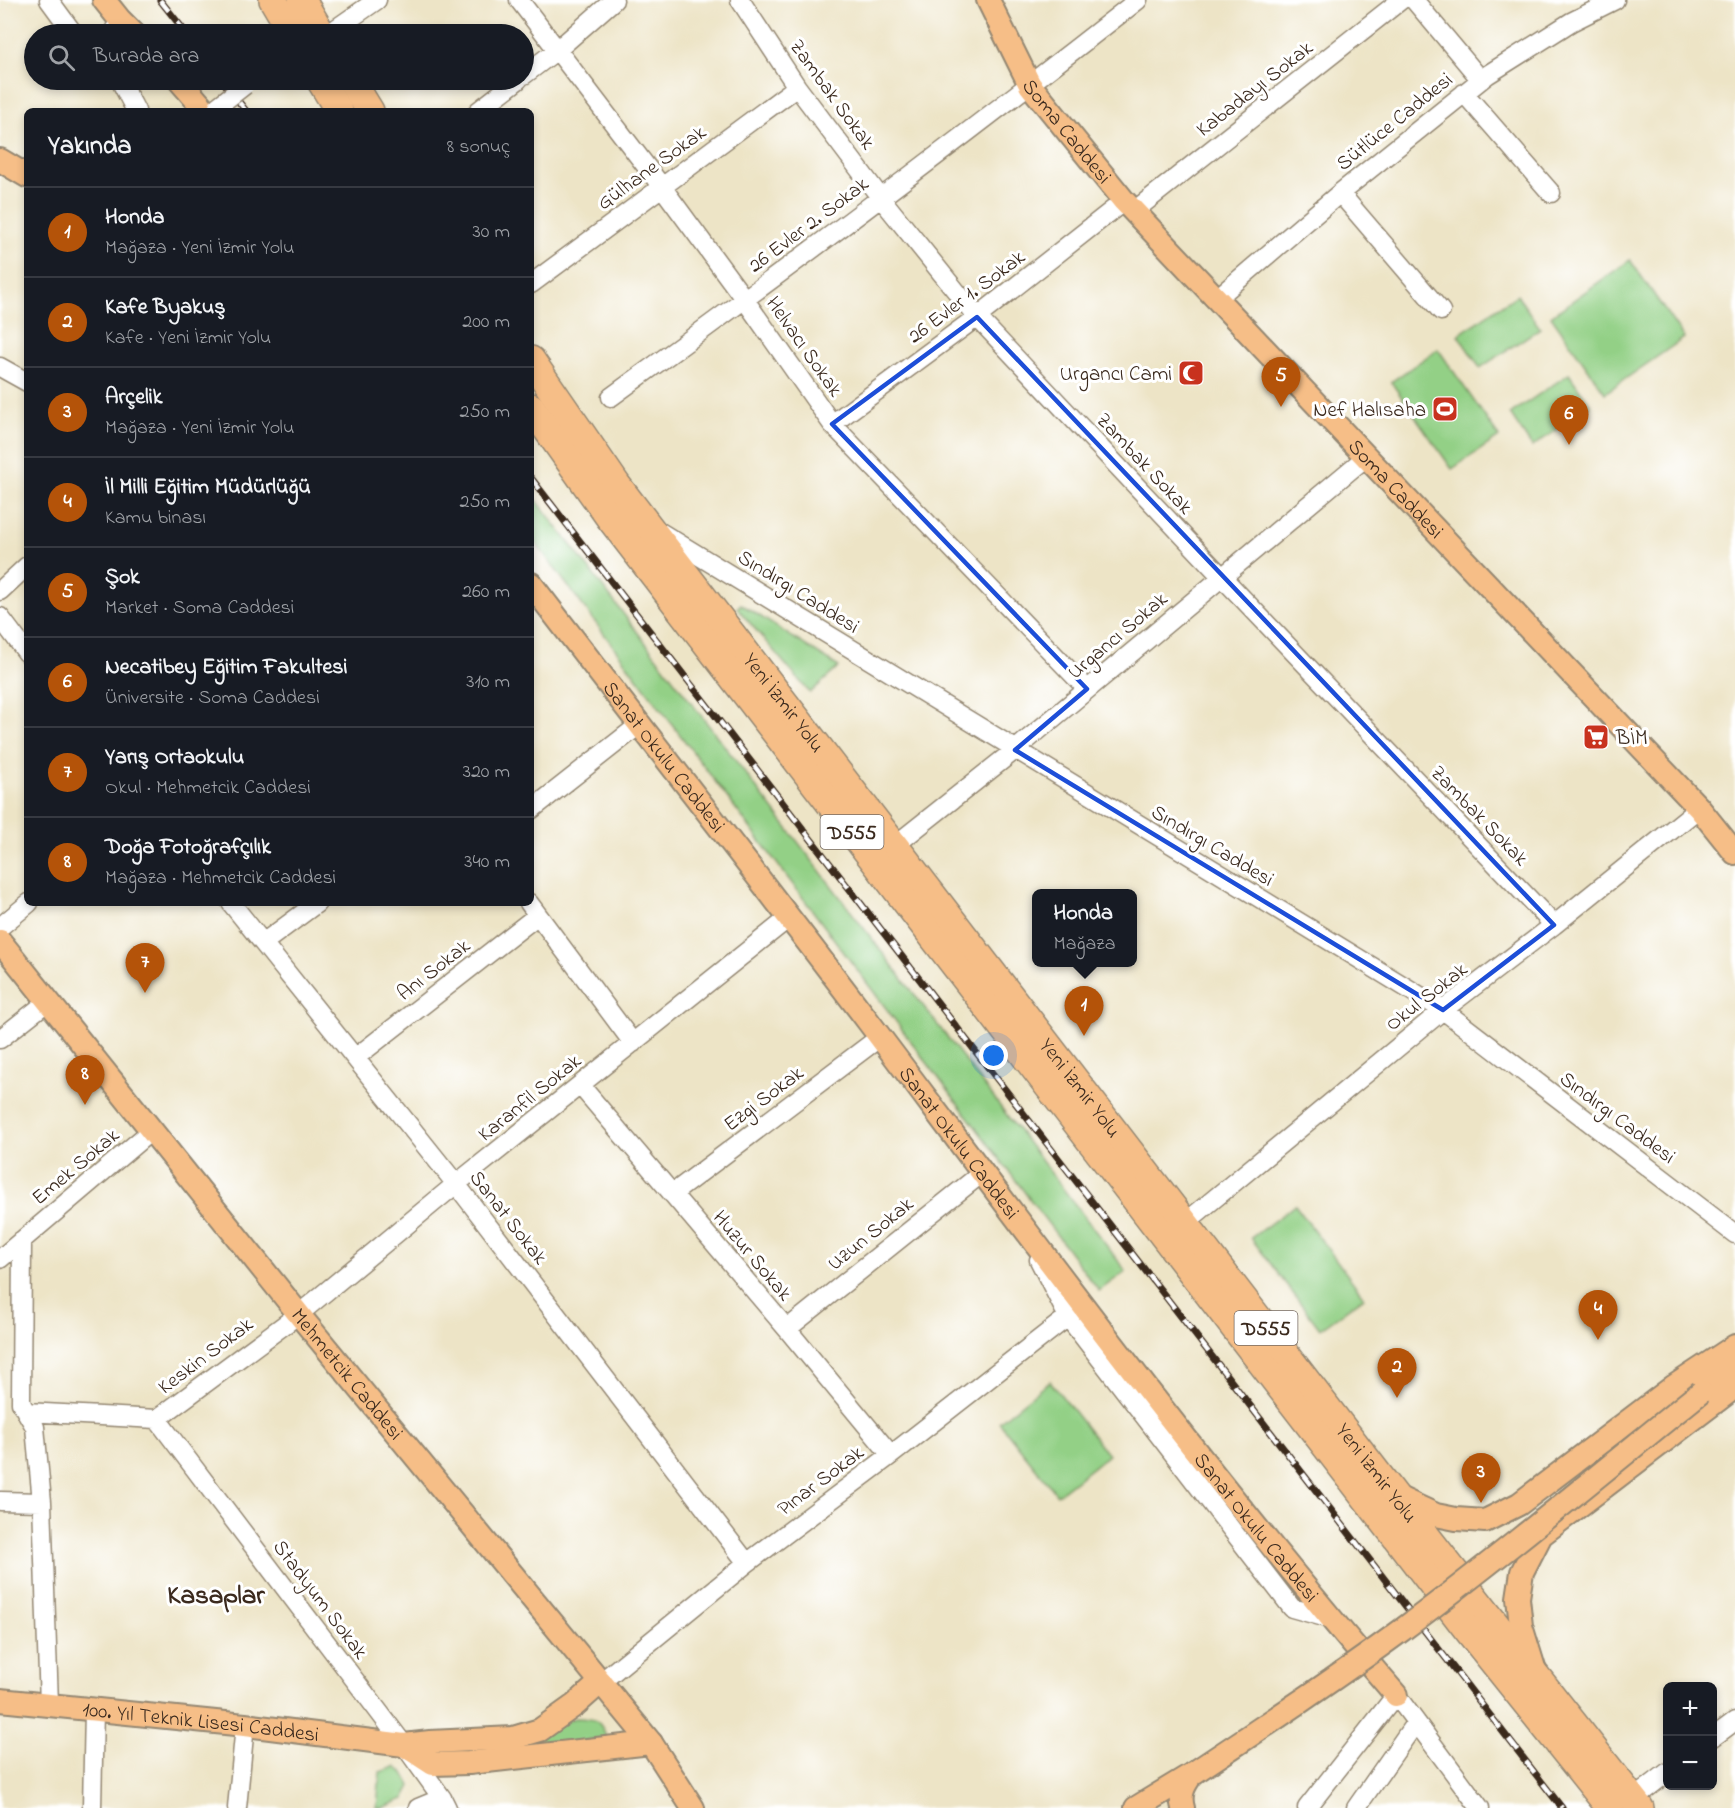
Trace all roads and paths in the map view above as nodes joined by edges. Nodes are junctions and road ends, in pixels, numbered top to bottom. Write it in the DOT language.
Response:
graph roads {
  1 [pos="49,0"];
  2 [pos="104,0"];
  3 [pos="273,0"];
  4 [pos="302,0"];
  5 [pos="377,0"];
  6 [pos="519,0"];
  7 [pos="614,0"];
  8 [pos="740,0"];
  9 [pos="988,0"];
  10 [pos="1138,0"];
  11 [pos="1401,0"];
  12 [pos="1414,0"];
  13 [pos="1615,0"];
  14 [pos="67,24"];
  15 [pos="118,24"];
  16 [pos="287,24"];
  17 [pos="322,24"];
  18 [pos="340,24"];
  19 [pos="557,50"];
  20 [pos="534,67"];
  21 [pos="1480,80"];
  22 [pos="1030,85"];
  23 [pos="797,87"];
  24 [pos="125,90"];
  25 [pos="190,90"];
  26 [pos="238,90"];
  27 [pos="326,90"];
  28 [pos="357,90"];
  29 [pos="505,90"];
  30 [pos="1464,93"];
  31 [pos="134,108"];
  32 [pos="211,108"];
  33 [pos="213,108"];
  34 [pos="337,108"];
  35 [pos="368,108"];
  36 [pos="482,108"];
  37 [pos="1,162"];
  38 [pos="24,174"];
  39 [pos="662,187"];
  40 [pos="1340,193"];
  41 [pos="1551,193"];
  42 [pos="880,197"];
  43 [pos="1129,206"];
  44 [pos="534,282"];
  45 [pos="1216,299"];
  46 [pos="746,300"];
  47 [pos="1441,310"];
  48 [pos="977,317"];
  49 [pos="534,364"];
  50 [pos="0,367"];
  51 [pos="24,380"];
  52 [pos="611,397"];
  53 [pos="534,410"];
  54 [pos="832,423"];
  55 [pos="1366,457"];
  56 [pos="647,525"];
  57 [pos="24,569"];
  58 [pos="1222,577"];
  59 [pos="534,588"];
  60 [pos="0,591"];
  61 [pos="0,617"];
  62 [pos="24,649"];
  63 [pos="1087,689"];
  64 [pos="639,725"];
  65 [pos="1015,750"];
  66 [pos="534,808"];
  67 [pos="1699,808"];
  68 [pos="894,846"];
  69 [pos="1735,853"];
  70 [pos="25,906"];
  71 [pos="233,906"];
  72 [pos="313,906"];
  73 [pos="533,909"];
  74 [pos="790,917"];
  75 [pos="1554,925"];
  76 [pos="0,927"];
  77 [pos="0,941"];
  78 [pos="263,942"];
  79 [pos="47,1002"];
  80 [pos="1443,1010"];
  81 [pos="880,1037"];
  82 [pos="0,1039"];
  83 [pos="633,1043"];
  84 [pos="355,1058"];
  85 [pos="580,1085"];
  86 [pos="152,1130"];
  87 [pos="982,1173"];
  88 [pos="456,1184"];
  89 [pos="672,1194"];
  90 [pos="1175,1231"];
  91 [pos="1735,1234"];
  92 [pos="22,1240"];
  93 [pos="0,1259"];
  94 [pos="1076,1311"];
  95 [pos="299,1314"];
  96 [pos="787,1329"];
  97 [pos="1735,1346"];
  98 [pos="1735,1363"];
  99 [pos="1735,1371"];
  100 [pos="1735,1387"];
  101 [pos="1701,1392"];
  102 [pos="26,1412"];
  103 [pos="157,1419"];
  104 [pos="891,1455"];
  105 [pos="1395,1496"];
  106 [pos="0,1501"];
  107 [pos="42,1502"];
  108 [pos="1519,1504"];
  109 [pos="1541,1535"];
  110 [pos="747,1563"];
  111 [pos="1536,1676"];
  112 [pos="601,1682"];
  113 [pos="1396,1695"];
  114 [pos="0,1700"];
  115 [pos="49,1704"];
  116 [pos="94,1709"];
  117 [pos="1735,1721"];
  118 [pos="1416,1722"];
  119 [pos="245,1725"];
  120 [pos="1716,1736"];
  121 [pos="651,1743"];
  122 [pos="404,1745"];
  123 [pos="1192,1774"];
  124 [pos="1663,1776"];
  125 [pos="445,1803"];
  126 [pos="1628,1805"];
  127 [pos="92,1808"];
  128 [pos="237,1808"];
  129 [pos="417,1808"];
  130 [pos="693,1808"];
  131 [pos="1136,1808"];
  132 [pos="1183,1808"];
  133 [pos="1306,1808"];
  134 [pos="1356,1808"];
  135 [pos="1480,1808"];
  1 -- 14 [label="street"];
  2 -- 15 [label="main road"];
  3 -- 16 [label="highway"];
  4 -- 17 [label="highway"];
  5 -- 18 [label="street"];
  6 -- 19 [label="street, Helvacı Sokak"];
  7 -- 19 [label="street"];
  8 -- 23 [label="street, Zambak Sokak"];
  9 -- 22 [label="main road, Soma Caddesi"];
  10 -- 22 [label="street, 26 Evler 2. Sokak"];
  11 -- 43 [label="street, Kabadayı Sokak"];
  12 -- 21 [label="street"];
  13 -- 21 [label="street, Sütlüce Caddesi"];
  19 -- 20 [label="street"];
  19 -- 39 [label="street, Helvacı Sokak"];
  21 -- 30 [label="street, Sütlüce Caddesi"];
  22 -- 42 [label="street, 26 Evler 2. Sokak"];
  22 -- 43 [label="main road, Soma Caddesi"];
  23 -- 39 [label="street, Gülhane Sokak"];
  23 -- 42 [label="street, Zambak Sokak"];
  24 -- 31 [label="street"];
  25 -- 32 [label="main road"];
  26 -- 33 [label="street, bridge"];
  27 -- 34 [label="highway"];
  28 -- 35 [label="highway"];
  29 -- 36 [label="street"];
  30 -- 40 [label="street, Sütlüce Caddesi"];
  30 -- 41 [label="street"];
  37 -- 38 [label="main road"];
  39 -- 44 [label="street, Gülhane Sokak"];
  39 -- 46 [label="street, Helvacı Sokak"];
  40 -- 45 [label="street, Sütlüce Caddesi"];
  40 -- 47 [label="street"];
  42 -- 46 [label="street, 26 Evler 2. Sokak"];
  42 -- 48 [label="street, Zambak Sokak"];
  43 -- 45 [label="main road, Soma Caddesi"];
  43 -- 48 [label="street, 26 Evler 1. Sokak"];
  45 -- 55 [label="main road, Soma Caddesi"];
  46 -- 52 [label="street, 26 Evler 2. Sokak"];
  46 -- 54 [label="street, Helvacı Sokak"];
  48 -- 54 [label="street, 26 Evler 1. Sokak"];
  48 -- 58 [label="street, Zambak Sokak"];
  49 -- 56 [label="highway, Yeni İzmir Yolu / D555"];
  50 -- 51 [label="street"];
  53 -- 90 [label="highway, Yeni İzmir Yolu / D555"];
  54 -- 63 [label="street, Helvacı Sokak"];
  55 -- 58 [label="street, Urgancı Sokak"];
  55 -- 67 [label="main road, Soma Caddesi"];
  56 -- 65 [label="street, Sındırgı Caddesi"];
  56 -- 68 [label="highway, Yeni İzmir Yolu / D555"];
  57 -- 60 [label="street"];
  58 -- 63 [label="street, Urgancı Sokak"];
  58 -- 75 [label="street, Zambak Sokak"];
  59 -- 64 [label="main road, Sanat Okulu Caddesi"];
  61 -- 62 [label="street"];
  63 -- 65 [label="street, Urgancı Sokak"];
  64 -- 66 [label="street"];
  64 -- 74 [label="main road, Sanat Okulu Caddesi"];
  65 -- 68 [label="street, Urgancı Sokak"];
  65 -- 80 [label="street, Sındırgı Caddesi"];
  67 -- 69 [label="main road, Soma Caddesi"];
  67 -- 75 [label="street, Okul Sokak"];
  68 -- 90 [label="highway, Yeni İzmir Yolu / D555"];
  70 -- 76 [label="street"];
  71 -- 78 [label="street, Sanat Sokak"];
  72 -- 78 [label="street"];
  73 -- 83 [label="street"];
  73 -- 84 [label="street, Anı Sokak"];
  74 -- 81 [label="main road, Sanat Okulu Caddesi"];
  74 -- 83 [label="street, Karanfil Sokak"];
  75 -- 80 [label="street, Okul Sokak"];
  77 -- 79 [label="main road, Mehmetcik Caddesi"];
  78 -- 84 [label="street, Sanat Sokak"];
  79 -- 82 [label="street"];
  79 -- 86 [label="main road, Mehmetcik Caddesi"];
  80 -- 90 [label="street, Okul Sokak"];
  80 -- 91 [label="street, Sındırgı Caddesi"];
  81 -- 87 [label="main road, Sanat Okulu Caddesi"];
  81 -- 89 [label="street, Ezgi Sokak"];
  83 -- 85 [label="street, Karanfil Sokak"];
  84 -- 88 [label="street, Sanat Sokak"];
  85 -- 88 [label="street, Karanfil Sokak"];
  85 -- 89 [label="street, Huzur Sokak"];
  86 -- 92 [label="street, Emek Sokak"];
  86 -- 95 [label="main road, Mehmetcik Caddesi"];
  87 -- 94 [label="main road, Sanat Okulu Caddesi"];
  87 -- 96 [label="street, Uzun Sokak"];
  88 -- 95 [label="street, Karanfil Sokak"];
  88 -- 110 [label="street, Sanat Sokak"];
  89 -- 96 [label="street, Huzur Sokak"];
  90 -- 105 [label="highway, Yeni İzmir Yolu / D555"];
  90 -- 126 [label="highway, Yeni İzmir Yolu / D555"];
  92 -- 93 [label="street, Emek Sokak"];
  92 -- 102 [label="street"];
  94 -- 104 [label="street, Pınar Sokak"];
  94 -- 113 [label="main road, Sanat Okulu Caddesi"];
  95 -- 103 [label="street, Keskin Sokak"];
  95 -- 112 [label="main road, Mehmetcik Caddesi"];
  96 -- 104 [label="street, Huzur Sokak"];
  97 -- 108 [label="main road"];
  98 -- 101 [label="main road"];
  99 -- 101 [label="main road"];
  100 -- 109 [label="main road"];
  101 -- 123 [label="main road, bridge"];
  102 -- 103 [label="street, Keskin Sokak"];
  102 -- 107 [label="street"];
  103 -- 122 [label="street, Stadyum Sokak"];
  104 -- 110 [label="street, Pınar Sokak"];
  105 -- 108 [label="main road"];
  105 -- 111 [label="highway, Yeni İzmir Yolu / D555"];
  106 -- 107 [label="street"];
  107 -- 115 [label="street"];
  108 -- 109 [label="main road"];
  109 -- 111 [label="main road"];
  110 -- 112 [label="street, Pınar Sokak"];
  111 -- 126 [label="highway, Yeni İzmir Yolu / D555"];
  112 -- 121 [label="main road, Mehmetcik Caddesi"];
  112 -- 122 [label="main road, 100. Yıl Teknik Lisesi Caddesi"];
  113 -- 118 [label="street"];
  113 -- 133 [label="street"];
  114 -- 115 [label="main road, 100. Yıl Teknik Lisesi Caddesi"];
  115 -- 116 [label="main road, 100. Yıl Teknik Lisesi Caddesi"];
  116 -- 119 [label="main road, 100. Yıl Teknik Lisesi Caddesi"];
  116 -- 127 [label="street"];
  117 -- 120 [label="street"];
  118 -- 134 [label="street"];
  118 -- 135 [label="street"];
  119 -- 122 [label="main road, 100. Yıl Teknik Lisesi Caddesi"];
  119 -- 128 [label="street"];
  121 -- 122 [label="main road, 100. Yıl Teknik Lisesi Caddesi"];
  121 -- 130 [label="main road, Mehmetcik Caddesi"];
  122 -- 125 [label="street, Stadyum Sokak"];
  123 -- 131 [label="main road"];
  123 -- 132 [label="main road"];
  124 -- 126 [label="street"];
  125 -- 129 [label="street"];
}
